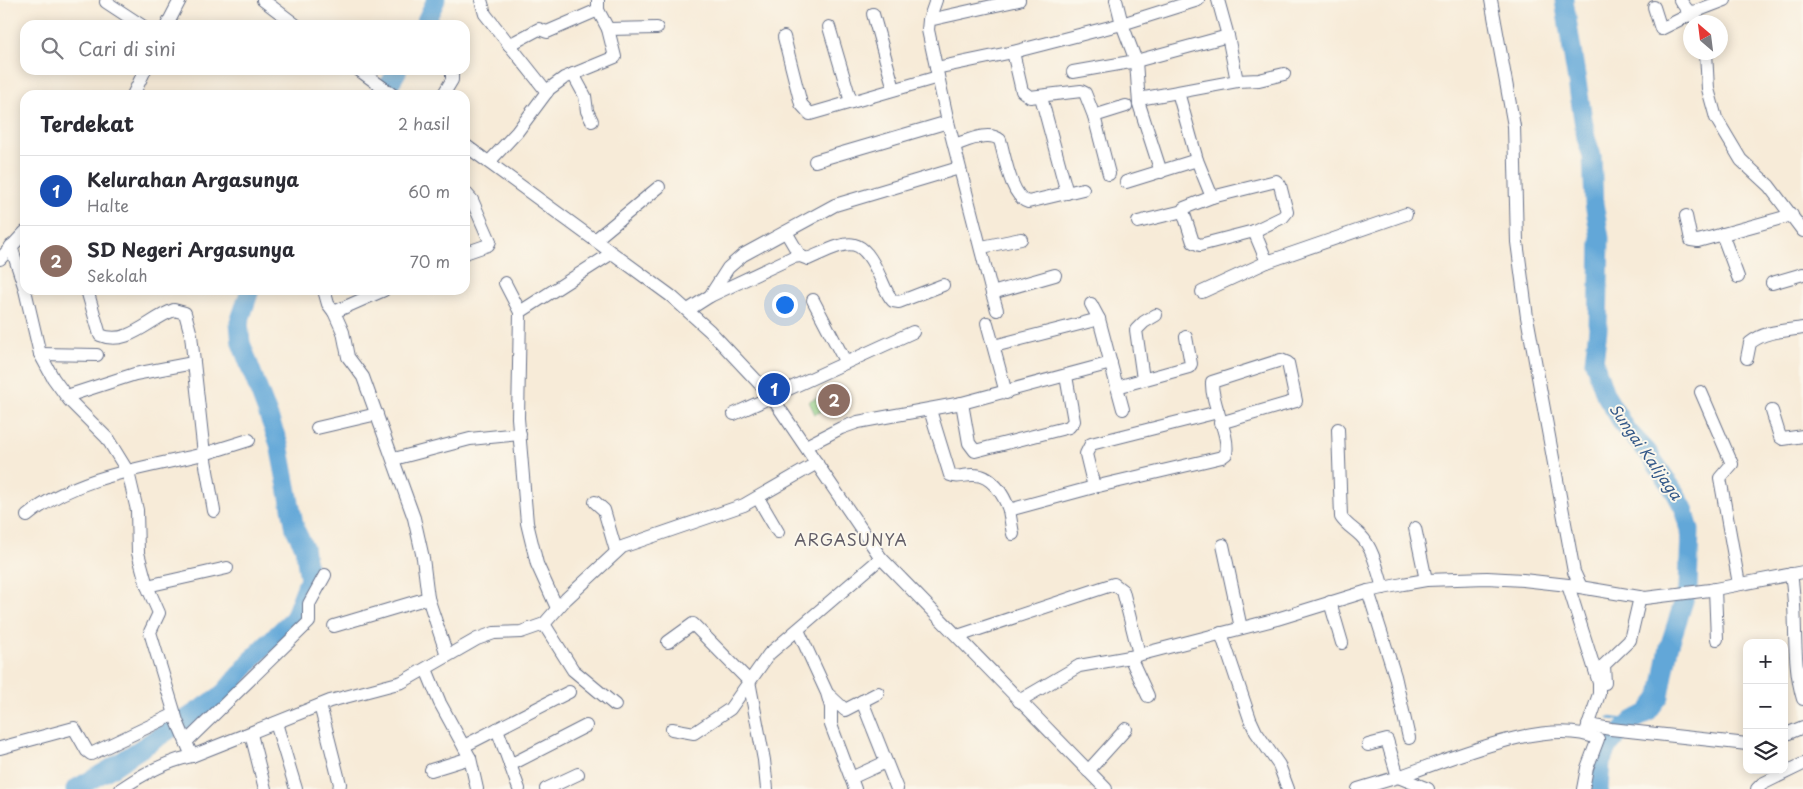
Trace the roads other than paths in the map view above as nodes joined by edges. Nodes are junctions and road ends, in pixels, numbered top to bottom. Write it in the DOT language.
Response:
graph roads {
  1 [pos="180,0"];
  2 [pos="263,0"];
  3 [pos="481,0"];
  4 [pos="936,0"];
  5 [pos="1020,0"];
  6 [pos="1116,0"];
  7 [pos="1198,0"];
  8 [pos="1218,0"];
  9 [pos="1491,0"];
  10 [pos="1680,0"];
  11 [pos="1725,0"];
  12 [pos="106,2"];
  13 [pos="598,5"];
  14 [pos="1654,7"];
  15 [pos="872,14"];
  16 [pos="1693,15"];
  17 [pos="1696,15"];
  18 [pos="133,20"];
  19 [pos="170,20"];
  20 [pos="286,20"];
  21 [pos="930,20"];
  22 [pos="1683,20"];
  23 [pos="1122,24"];
  24 [pos="657,28"];
  25 [pos="829,28"];
  26 [pos="608,29"];
  27 [pos="1228,36"];
  28 [pos="784,37"];
  29 [pos="509,45"];
  30 [pos="1013,52"];
  31 [pos="1706,60"];
  32 [pos="1136,61"];
  33 [pos="1073,72"];
  34 [pos="937,73"];
  35 [pos="573,74"];
  36 [pos="1284,74"];
  37 [pos="143,75"];
  38 [pos="365,75"];
  39 [pos="452,75"];
  40 [pos="1237,81"];
  41 [pos="894,89"];
  42 [pos="135,90"];
  43 [pos="386,90"];
  44 [pos="446,90"];
  45 [pos="547,92"];
  46 [pos="1178,92"];
  47 [pos="1041,97"];
  48 [pos="1139,99"];
  49 [pos="851,102"];
  50 [pos="1126,106"];
  51 [pos="1094,116"];
  52 [pos="592,121"];
  53 [pos="948,122"];
  54 [pos="954,145"];
  55 [pos="470,149"];
  56 [pos="1197,160"];
  57 [pos="815,161"];
  58 [pos="489,162"];
  59 [pos="959,168"];
  60 [pos="1161,172"];
  61 [pos="1110,174"];
  62 [pos="1126,182"];
  63 [pos="659,187"];
  64 [pos="1083,189"];
  65 [pos="1067,193"];
  66 [pos="1212,197"];
  67 [pos="470,198"];
  68 [pos="1182,211"];
  69 [pos="1406,214"];
  70 [pos="1686,216"];
  71 [pos="1138,222"];
  72 [pos="1799,222"];
  73 [pos="1254,231"];
  74 [pos="786,232"];
  75 [pos="1722,234"];
  76 [pos="20,237"];
  77 [pos="1021,239"];
  78 [pos="595,240"];
  79 [pos="11,246"];
  80 [pos="982,247"];
  81 [pos="470,251"];
  82 [pos="612,253"];
  83 [pos="800,256"];
  84 [pos="0,259"];
  85 [pos="1267,262"];
  86 [pos="20,274"];
  87 [pos="1803,274"];
  88 [pos="1055,276"];
  89 [pos="1738,277"];
  90 [pos="505,283"];
  91 [pos="1772,283"];
  92 [pos="943,286"];
  93 [pos="1202,292"];
  94 [pos="992,293"];
  95 [pos="26,295"];
  96 [pos="88,295"];
  97 [pos="325,295"];
  98 [pos="373,295"];
  99 [pos="710,296"];
  100 [pos="814,300"];
  101 [pos="1091,304"];
  102 [pos="688,310"];
  103 [pos="997,310"];
  104 [pos="334,312"];
  105 [pos="520,312"];
  106 [pos="1156,315"];
  107 [pos="1099,319"];
  108 [pos="987,323"];
  109 [pos="1803,328"];
  110 [pos="913,332"];
  111 [pos="1186,338"];
  112 [pos="994,346"];
  113 [pos="40,354"];
  114 [pos="97,355"];
  115 [pos="1747,358"];
  116 [pos="845,361"];
  117 [pos="193,363"];
  118 [pos="1111,363"];
  119 [pos="1066,376"];
  120 [pos="1143,379"];
  121 [pos="1117,387"];
  122 [pos="1701,392"];
  123 [pos="1006,393"];
  124 [pos="67,396"];
  125 [pos="771,396"];
  126 [pos="962,404"];
  127 [pos="1123,409"];
  128 [pos="930,410"];
  129 [pos="1772,411"];
  130 [pos="377,414"];
  131 [pos="734,414"];
  132 [pos="1219,417"];
  133 [pos="317,428"];
  134 [pos="1338,429"];
  135 [pos="520,434"];
  136 [pos="1803,436"];
  137 [pos="249,440"];
  138 [pos="806,446"];
  139 [pos="204,454"];
  140 [pos="394,459"];
  141 [pos="817,463"];
  142 [pos="128,472"];
  143 [pos="1094,487"];
  144 [pos="758,498"];
  145 [pos="595,502"];
  146 [pos="1009,510"];
  147 [pos="214,511"];
  148 [pos="28,516"];
  149 [pos="1415,528"];
  150 [pos="778,532"];
  151 [pos="1013,534"];
  152 [pos="1223,545"];
  153 [pos="616,551"];
  154 [pos="881,558"];
  155 [pos="227,568"];
  156 [pos="1797,573"];
  157 [pos="325,575"];
  158 [pos="1426,580"];
  159 [pos="1739,584"];
  160 [pos="147,586"];
  161 [pos="1575,586"];
  162 [pos="1383,588"];
  163 [pos="1712,589"];
  164 [pos="1368,591"];
  165 [pos="428,598"];
  166 [pos="1644,598"];
  167 [pos="1330,602"];
  168 [pos="557,608"];
  169 [pos="544,624"];
  170 [pos="334,626"];
  171 [pos="1241,628"];
  172 [pos="798,630"];
  173 [pos="1221,633"];
  174 [pos="958,636"];
  175 [pos="1717,639"];
  176 [pos="668,642"];
  177 [pos="1342,643"];
  178 [pos="447,655"];
  179 [pos="1134,656"];
  180 [pos="426,669"];
  181 [pos="749,681"];
  182 [pos="570,692"];
  183 [pos="827,693"];
  184 [pos="878,693"];
  185 [pos="1148,696"];
  186 [pos="1803,699"];
  187 [pos="862,701"];
  188 [pos="1019,701"];
  189 [pos="320,705"];
  190 [pos="615,705"];
  191 [pos="176,718"];
  192 [pos="276,723"];
  193 [pos="586,726"];
  194 [pos="1803,727"];
  195 [pos="496,729"];
  196 [pos="672,729"];
  197 [pos="1126,729"];
  198 [pos="1590,731"];
  199 [pos="1788,733"];
  200 [pos="251,734"];
  201 [pos="1409,738"];
  202 [pos="185,739"];
  203 [pos="1743,744"];
  204 [pos="1368,745"];
  205 [pos="464,746"];
  206 [pos="0,748"];
  207 [pos="192,756"];
  208 [pos="470,758"];
  209 [pos="886,762"];
  210 [pos="1803,764"];
  211 [pos="510,765"];
  212 [pos="432,770"];
  213 [pos="1088,771"];
  214 [pos="578,774"];
  215 [pos="1398,777"];
  216 [pos="853,784"];
  217 [pos="121,789"];
  218 [pos="265,789"];
  219 [pos="296,789"];
  220 [pos="339,789"];
  221 [pos="477,789"];
  222 [pos="519,789"];
  223 [pos="546,789"];
  224 [pos="767,789"];
  225 [pos="897,789"];
  226 [pos="1106,789"];
  227 [pos="1288,789"];
  228 [pos="1358,789"];
  229 [pos="1428,789"];
  230 [pos="1583,789"];
  231 [pos="1757,789"];
  1 -- 19 [label="street"];
  2 -- 20 [label="street"];
  3 -- 29 [label="street"];
  4 -- 21 [label="street"];
  5 -- 21 [label="street"];
  6 -- 23 [label="street"];
  7 -- 23 [label="street"];
  8 -- 27 [label="street"];
  9 -- 161 [label="street"];
  10 -- 16 [label="street"];
  11 -- 17 [label="street"];
  12 -- 18 [label="street"];
  13 -- 26 [label="street"];
  13 -- 29 [label="street"];
  14 -- 22 [label="street"];
  15 -- 41 [label="street"];
  21 -- 34 [label="street"];
  23 -- 30 [label="street"];
  23 -- 32 [label="street"];
  24 -- 26 [label="street"];
  25 -- 49 [label="street"];
  26 -- 35 [label="street"];
  27 -- 32 [label="street"];
  27 -- 40 [label="street"];
  28 -- 49 [label="street"];
  29 -- 45 [label="street"];
  30 -- 34 [label="street"];
  30 -- 47 [label="street"];
  31 -- 72 [label="street"];
  32 -- 33 [label="street"];
  32 -- 48 [label="street"];
  34 -- 41 [label="street"];
  34 -- 53 [label="street"];
  35 -- 45 [label="street"];
  35 -- 52 [label="street"];
  36 -- 40 [label="street"];
  37 -- 42 [label="street"];
  38 -- 43 [label="street"];
  39 -- 44 [label="street"];
  40 -- 46 [label="street"];
  41 -- 49 [label="street"];
  45 -- 58 [label="street"];
  46 -- 48 [label="street"];
  46 -- 56 [label="street"];
  47 -- 51 [label="street"];
  47 -- 65 [label="street"];
  48 -- 60 [label="street"];
  50 -- 51 [label="street"];
  51 -- 61 [label="street"];
  53 -- 54 [label="street"];
  53 -- 57 [label="street"];
  54 -- 59 [label="street"];
  54 -- 65 [label="street"];
  55 -- 58 [label="street"];
  56 -- 60 [label="street"];
  56 -- 66 [label="street"];
  58 -- 78 [label="street"];
  59 -- 74 [label="street"];
  59 -- 80 [label="street"];
  60 -- 62 [label="street"];
  63 -- 78 [label="street"];
  64 -- 65 [label="street"];
  66 -- 68 [label="street"];
  66 -- 73 [label="street"];
  67 -- 81 [label="street"];
  68 -- 71 [label="street"];
  68 -- 73 [label="street"];
  69 -- 85 [label="street"];
  70 -- 75 [label="street"];
  72 -- 75 [label="street"];
  73 -- 85 [label="street"];
  74 -- 83 [label="street"];
  74 -- 99 [label="street"];
  75 -- 89 [label="street"];
  76 -- 79 [label="street"];
  77 -- 80 [label="street"];
  78 -- 82 [label="street"];
  79 -- 84 [label="street"];
  79 -- 86 [label="street"];
  80 -- 94 [label="street"];
  82 -- 102 [label="street"];
  82 -- 105 [label="street"];
  83 -- 92 [label="street"];
  83 -- 99 [label="street"];
  85 -- 93 [label="street"];
  87 -- 91 [label="street"];
  88 -- 94 [label="street"];
  90 -- 105 [label="street"];
  94 -- 103 [label="street"];
  95 -- 113 [label="street"];
  96 -- 117 [label="street"];
  97 -- 104 [label="street"];
  98 -- 104 [label="street"];
  99 -- 102 [label="street"];
  100 -- 116 [label="street"];
  101 -- 107 [label="street"];
  102 -- 125 [label="street"];
  104 -- 130 [label="street"];
  105 -- 135 [label="street"];
  106 -- 120 [label="street"];
  107 -- 112 [label="street"];
  107 -- 118 [label="street"];
  108 -- 112 [label="street"];
  109 -- 115 [label="street"];
  110 -- 116 [label="street"];
  111 -- 120 [label="street"];
  112 -- 123 [label="street"];
  113 -- 114 [label="street"];
  113 -- 124 [label="street"];
  116 -- 125 [label="street"];
  117 -- 124 [label="street"];
  117 -- 139 [label="street"];
  118 -- 119 [label="street"];
  118 -- 121 [label="street"];
  119 -- 123 [label="street"];
  119 -- 126 [label="street"];
  120 -- 121 [label="street"];
  121 -- 127 [label="street"];
  122 -- 159 [label="street"];
  123 -- 126 [label="street"];
  124 -- 142 [label="street"];
  125 -- 131 [label="street"];
  125 -- 138 [label="street"];
  126 -- 128 [label="street"];
  128 -- 138 [label="street"];
  128 -- 146 [label="street"];
  129 -- 136 [label="street"];
  130 -- 133 [label="street"];
  130 -- 140 [label="street"];
  132 -- 132 [label="street"];
  132 -- 143 [label="street"];
  132 -- 143 [label="street"];
  134 -- 162 [label="street"];
  135 -- 140 [label="street"];
  135 -- 168 [label="street"];
  137 -- 139 [label="street"];
  138 -- 141 [label="street"];
  139 -- 142 [label="street"];
  139 -- 147 [label="street"];
  140 -- 165 [label="street"];
  141 -- 144 [label="street"];
  141 -- 154 [label="street"];
  142 -- 148 [label="street"];
  142 -- 160 [label="street"];
  143 -- 146 [label="street"];
  144 -- 150 [label="street"];
  144 -- 153 [label="street"];
  145 -- 153 [label="street"];
  146 -- 151 [label="street"];
  149 -- 158 [label="street"];
  152 -- 171 [label="street"];
  153 -- 168 [label="street"];
  154 -- 172 [label="street"];
  154 -- 174 [label="street"];
  155 -- 160 [label="street"];
  156 -- 159 [label="street"];
  156 -- 186 [label="street"];
  157 -- 202 [label="street"];
  158 -- 161 [label="street"];
  158 -- 162 [label="street"];
  159 -- 163 [label="street"];
  160 -- 191 [label="street"];
  161 -- 166 [label="street"];
  161 -- 198 [label="street"];
  162 -- 164 [label="street"];
  163 -- 166 [label="street"];
  163 -- 175 [label="street"];
  164 -- 167 [label="street"];
  164 -- 201 [label="street"];
  165 -- 170 [label="street"];
  165 -- 178 [label="street"];
  166 -- 198 [label="street"];
  167 -- 171 [label="street"];
  167 -- 177 [label="street"];
  168 -- 169 [label="street"];
  169 -- 178 [label="street"];
  169 -- 190 [label="street"];
  171 -- 173 [label="street"];
  172 -- 181 [label="street"];
  172 -- 183 [label="street"];
  173 -- 179 [label="street"];
  173 -- 227 [label="street"];
  174 -- 179 [label="street"];
  174 -- 188 [label="street"];
  176 -- 181 [label="street"];
  178 -- 180 [label="street"];
  179 -- 185 [label="street"];
  179 -- 188 [label="street"];
  180 -- 189 [label="street"];
  180 -- 205 [label="street"];
  181 -- 196 [label="street"];
  181 -- 224 [label="street"];
  182 -- 195 [label="street"];
  183 -- 187 [label="street"];
  183 -- 216 [label="street"];
  184 -- 187 [label="street"];
  187 -- 209 [label="street"];
  188 -- 213 [label="street"];
  189 -- 192 [label="street"];
  189 -- 220 [label="street"];
  191 -- 202 [label="street"];
  191 -- 206 [label="street"];
  192 -- 200 [label="street"];
  192 -- 219 [label="street"];
  193 -- 211 [label="street"];
  194 -- 199 [label="street"];
  195 -- 205 [label="street"];
  195 -- 211 [label="street"];
  197 -- 213 [label="street"];
  198 -- 203 [label="street"];
  198 -- 215 [label="street"];
  198 -- 230 [label="street"];
  200 -- 207 [label="street"];
  200 -- 218 [label="street"];
  202 -- 207 [label="street"];
  204 -- 215 [label="street"];
  205 -- 208 [label="street"];
  207 -- 217 [label="street"];
  208 -- 212 [label="street"];
  208 -- 221 [label="street"];
  209 -- 216 [label="street"];
  209 -- 225 [label="street"];
  210 -- 231 [label="street"];
  211 -- 222 [label="street"];
  213 -- 226 [label="street"];
  214 -- 223 [label="street"];
  215 -- 228 [label="street"];
  215 -- 229 [label="street"];
}
